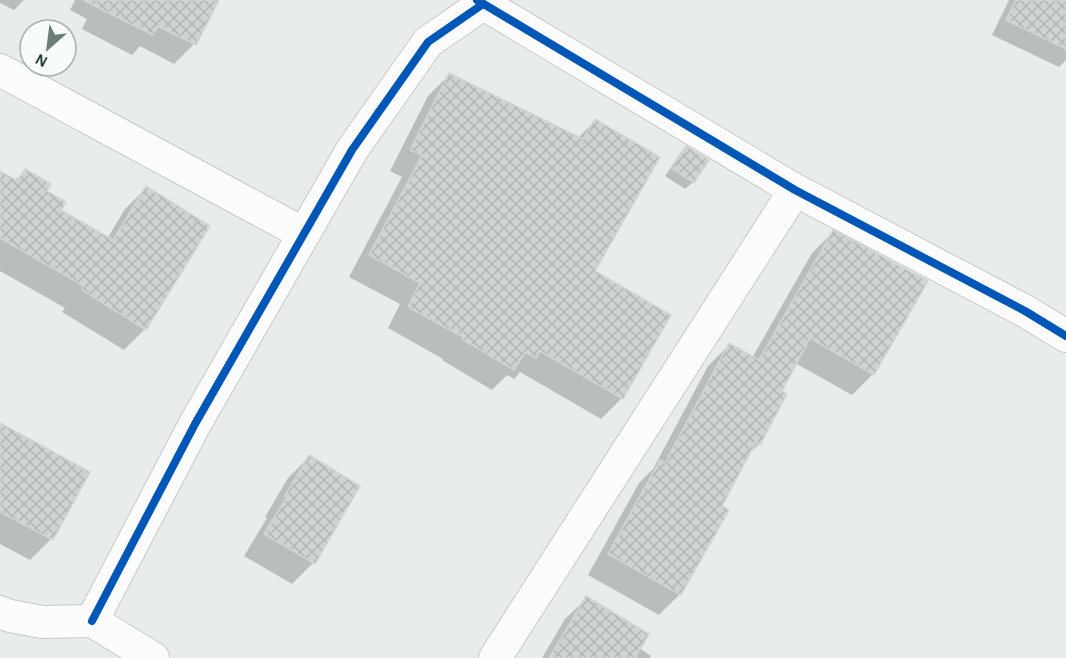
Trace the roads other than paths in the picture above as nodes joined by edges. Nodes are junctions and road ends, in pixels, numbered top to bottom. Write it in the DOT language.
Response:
graph roads {
  1 [pos="480,2"];
  2 [pos="0,70"];
  3 [pos="795,190"];
  4 [pos="304,234"];
  5 [pos="1066,336"];
  6 [pos="0,612"];
  7 [pos="92,621"];
  8 [pos="153,658"];
  9 [pos="495,658"];
  1 -- 3 [label="street"];
  1 -- 4 [label="street"];
  2 -- 4 [label="street"];
  3 -- 5 [label="street"];
  3 -- 9 [label="street"];
  4 -- 7 [label="street"];
  6 -- 7 [label="street"];
  7 -- 8 [label="street"];
}
